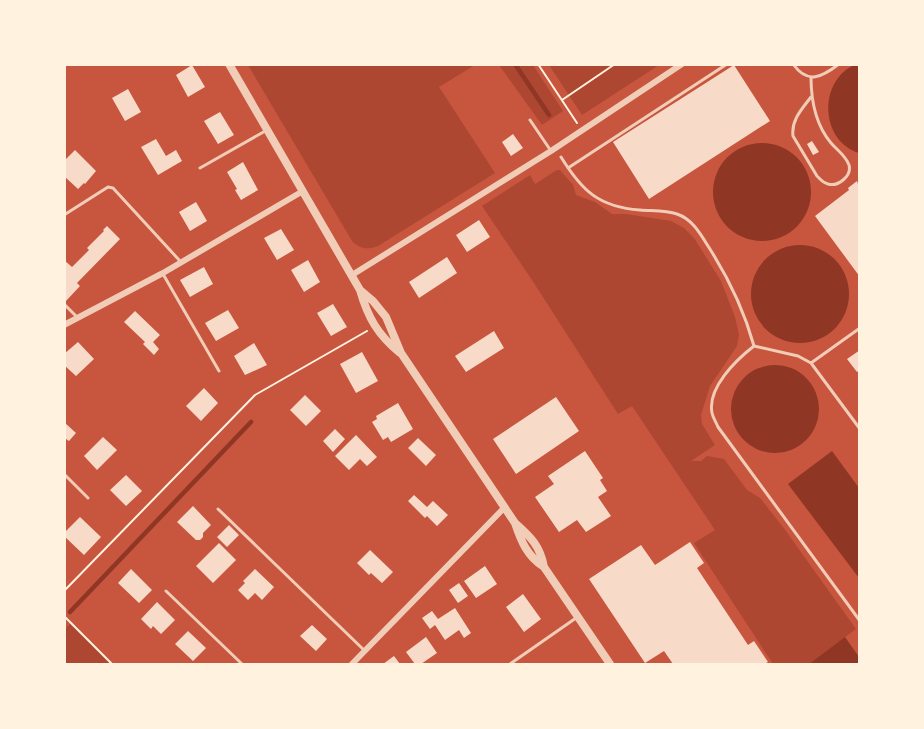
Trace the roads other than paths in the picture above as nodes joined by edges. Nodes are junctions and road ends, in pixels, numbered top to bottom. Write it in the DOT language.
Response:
graph roads {
  1 [pos="229,64"];
  2 [pos="682,64"];
  3 [pos="727,64"];
  4 [pos="793,64"];
  5 [pos="839,64"];
  6 [pos="811,77"];
  7 [pos="811,97"];
  8 [pos="530,120"];
  9 [pos="267,130"];
  10 [pos="550,151"];
  11 [pos="561,157"];
  12 [pos="200,168"];
  13 [pos="568,168"];
  14 [pos="303,190"];
  15 [pos="64,215"];
  16 [pos="181,263"];
  17 [pos="163,273"];
  18 [pos="352,276"];
  19 [pos="360,290"];
  20 [pos="64,304"];
  21 [pos="78,318"];
  22 [pos="64,325"];
  23 [pos="860,328"];
  24 [pos="754,346"];
  25 [pos="400,354"];
  26 [pos="811,363"];
  27 [pos="219,371"];
  28 [pos="860,429"];
  29 [pos="64,474"];
  30 [pos="88,498"];
  31 [pos="505,507"];
  32 [pos="218,509"];
  33 [pos="166,591"];
  34 [pos="578,617"];
  35 [pos="860,621"];
  36 [pos="365,651"];
  37 [pos="242,664"];
  38 [pos="352,664"];
  39 [pos="510,664"];
  40 [pos="610,664"];
  1 -- 9 [label="street"];
  2 -- 10 [label="street"];
  3 -- 13 [label="lane"];
  4 -- 6 [label="lane"];
  5 -- 6 [label="lane"];
  6 -- 7 [label="lane"];
  7 -- 7 [label="lane"];
  8 -- 10 [label="lane"];
  9 -- 12 [label="lane"];
  9 -- 14 [label="street"];
  10 -- 18 [label="street"];
  11 -- 13 [label="lane"];
  13 -- 24 [label="lane"];
  14 -- 16 [label="street"];
  14 -- 18 [label="street"];
  15 -- 16 [label="lane"];
  16 -- 17 [label="street"];
  17 -- 21 [label="street"];
  17 -- 27 [label="lane"];
  18 -- 19 [label="street"];
  19 -- 25 [label="street"];
  19 -- 25 [label="street"];
  20 -- 21 [label="lane"];
  21 -- 22 [label="street"];
  23 -- 26 [label="lane"];
  24 -- 26 [label="lane"];
  24 -- 35 [label="lane"];
  25 -- 31 [label="street"];
  26 -- 28 [label="lane"];
  29 -- 30 [label="lane"];
  31 -- 34 [label="street"];
  31 -- 36 [label="street"];
  32 -- 36 [label="lane"];
  33 -- 37 [label="lane"];
  34 -- 39 [label="lane"];
  34 -- 40 [label="street"];
  36 -- 38 [label="street"];
}
